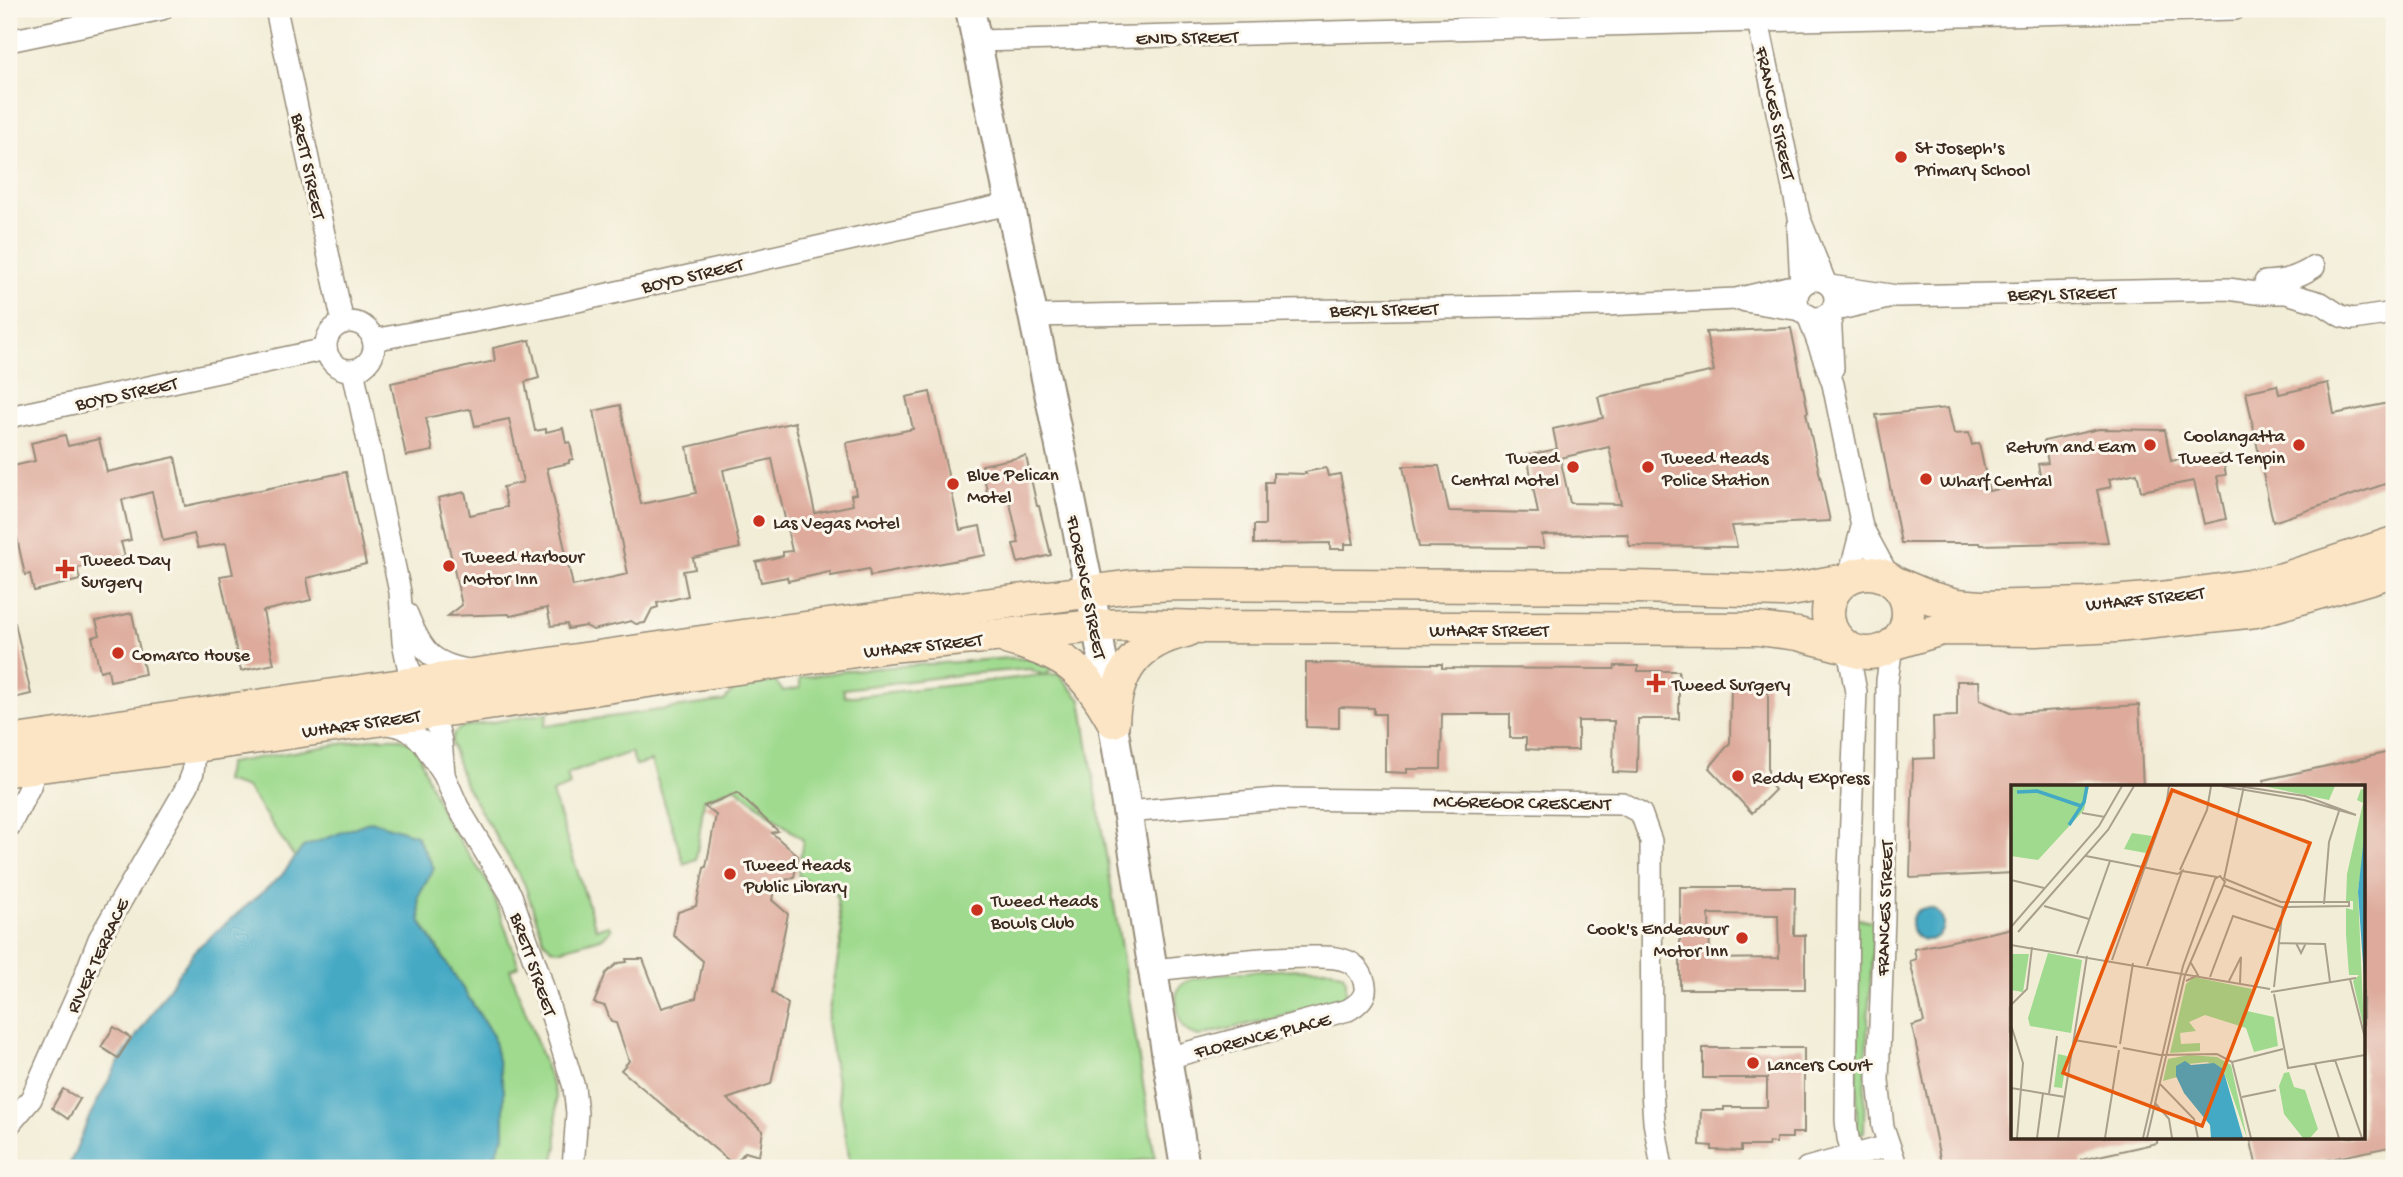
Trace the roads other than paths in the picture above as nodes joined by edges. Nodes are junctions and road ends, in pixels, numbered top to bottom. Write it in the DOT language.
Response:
graph roads {
  1 [pos="162,9"];
  2 [pos="276,9"];
  3 [pos="970,9"];
  4 [pos="2235,9"];
  5 [pos="1757,15"];
  6 [pos="9,41"];
  7 [pos="977,41"];
  8 [pos="1009,204"];
  9 [pos="1799,217"];
  10 [pos="2314,267"];
  11 [pos="1828,284"];
  12 [pos="1801,287"];
  13 [pos="2228,289"];
  14 [pos="1897,296"];
  15 [pos="1736,299"];
  16 [pos="1830,311"];
  17 [pos="1804,313"];
  18 [pos="2394,313"];
  19 [pos="1032,316"];
  20 [pos="343,323"];
  21 [pos="373,340"];
  22 [pos="326,349"];
  23 [pos="353,370"];
  24 [pos="1833,384"];
  25 [pos="9,417"];
  26 [pos="1863,527"];
  27 [pos="2394,543"];
  28 [pos="2394,571"];
  29 [pos="1845,579"];
  30 [pos="1891,580"];
  31 [pos="1089,590"];
  32 [pos="400,592"];
  33 [pos="1097,626"];
  34 [pos="1206,627"];
  35 [pos="998,635"];
  36 [pos="1894,645"];
  37 [pos="1846,647"];
  38 [pos="489,673"];
  39 [pos="416,684"];
  40 [pos="430,712"];
  41 [pos="365,720"];
  42 [pos="1112,721"];
  43 [pos="9,742"];
  44 [pos="196,746"];
  45 [pos="22,768"];
  46 [pos="444,775"];
  47 [pos="1128,812"];
  48 [pos="9,827"];
  49 [pos="1153,970"];
  50 [pos="1167,1058"];
  51 [pos="9,1125"];
  52 [pos="1888,1146"];
  53 [pos="1855,1163"];
  54 [pos="573,1168"];
  55 [pos="1185,1168"];
  56 [pos="1662,1168"];
  57 [pos="1807,1168"];
  58 [pos="1897,1168"];
  1 -- 6 [label="street"];
  2 -- 20 [label="street, BRETT STREET"];
  3 -- 7 [label="street, FLORENCE STREET"];
  4 -- 5 [label="street, ENID STREET"];
  5 -- 7 [label="street, ENID STREET"];
  5 -- 9 [label="street, FRANCES STREET"];
  7 -- 8 [label="street, FLORENCE STREET"];
  8 -- 19 [label="street, FLORENCE STREET"];
  8 -- 21 [label="street, BOYD STREET"];
  9 -- 11 [label="street, FRANCES STREET"];
  9 -- 12 [label="street, FRANCES STREET"];
  10 -- 13 [label="street, BERYL STREET"];
  11 -- 12 [label="street"];
  11 -- 14 [label="street, BERYL STREET"];
  11 -- 16 [label="street"];
  12 -- 15 [label="street, BERYL STREET"];
  12 -- 17 [label="street"];
  13 -- 14 [label="street, BERYL STREET"];
  13 -- 18 [label="street, BERYL STREET"];
  14 -- 16 [label="street, BERYL STREET"];
  15 -- 17 [label="street, BERYL STREET"];
  15 -- 19 [label="street, BERYL STREET"];
  16 -- 17 [label="street"];
  16 -- 24 [label="street"];
  17 -- 24 [label="street"];
  19 -- 31 [label="street, FLORENCE STREET"];
  20 -- 21 [label="street"];
  20 -- 22 [label="street"];
  21 -- 23 [label="street"];
  22 -- 23 [label="street"];
  22 -- 25 [label="street, BOYD STREET"];
  23 -- 32 [label="street, BRETT STREET"];
  24 -- 26 [label="street"];
  26 -- 29 [label="street"];
  26 -- 30 [label="street"];
  27 -- 30 [label="main road, WHARF STREET"];
  28 -- 36 [label="main road, WHARF STREET"];
  29 -- 30 [label="main road"];
  29 -- 31 [label="main road, WHARF STREET"];
  29 -- 37 [label="main road"];
  30 -- 36 [label="main road"];
  31 -- 33 [label="street, FLORENCE STREET"];
  31 -- 38 [label="main road, WHARF STREET"];
  32 -- 38 [label="street, BRETT STREET"];
  32 -- 39 [label="street, BRETT STREET"];
  33 -- 34 [label="main road, WHARF STREET"];
  33 -- 35 [label="main road, WHARF STREET"];
  33 -- 42 [label="street, FLORENCE STREET"];
  34 -- 37 [label="main road, WHARF STREET"];
  34 -- 42 [label="main road"];
  35 -- 40 [label="main road, WHARF STREET"];
  35 -- 42 [label="main road"];
  36 -- 37 [label="main road"];
  36 -- 52 [label="street, FRANCES STREET"];
  37 -- 53 [label="street, FRANCES STREET"];
  38 -- 39 [label="main road, WHARF STREET"];
  39 -- 40 [label="street, BRETT STREET"];
  39 -- 43 [label="main road, WHARF STREET"];
  40 -- 41 [label="main road, WHARF STREET"];
  40 -- 46 [label="street, BRETT STREET"];
  41 -- 44 [label="main road, WHARF STREET"];
  41 -- 46 [label="street, BRETT STREET"];
  42 -- 47 [label="street, FLORENCE STREET"];
  44 -- 45 [label="main road, WHARF STREET"];
  44 -- 51 [label="street, RIVER TERRACE"];
  45 -- 48 [label="street"];
  46 -- 54 [label="street, BRETT STREET"];
  47 -- 49 [label="street, FLORENCE STREET"];
  47 -- 56 [label="street, MCGREGOR CRESCENT"];
  49 -- 50 [label="street, FLORENCE STREET"];
  49 -- 50 [label="street, FLORENCE PLACE"];
  50 -- 55 [label="street, FLORENCE STREET"];
  52 -- 53 [label="street"];
  52 -- 58 [label="street, FRANCES STREET"];
  53 -- 57 [label="street"];
}
